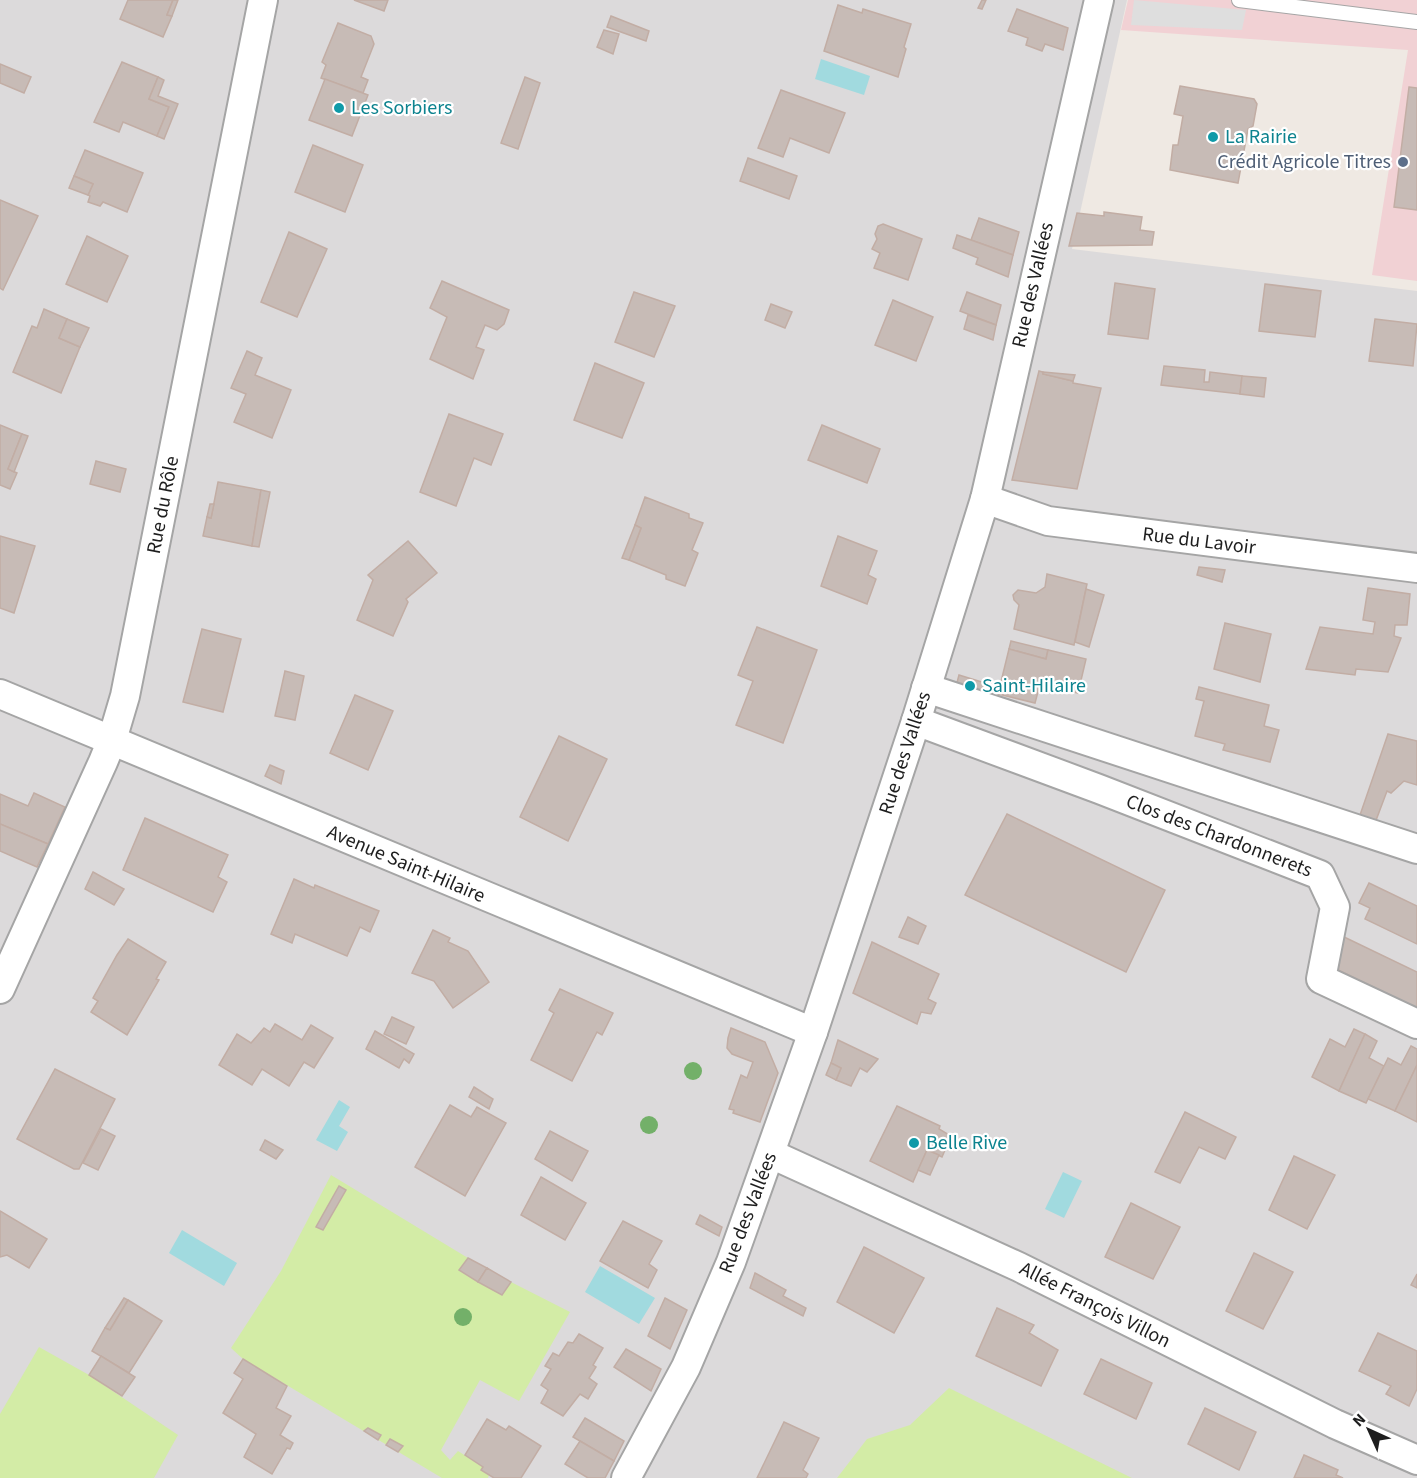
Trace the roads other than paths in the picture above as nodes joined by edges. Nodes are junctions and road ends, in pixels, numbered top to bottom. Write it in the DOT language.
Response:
graph roads {
  1 [pos="263,0"];
  2 [pos="1099,0"];
  3 [pos="1239,0"];
  4 [pos="1417,22"];
  5 [pos="984,499"];
  6 [pos="1417,568"];
  7 [pos="926,688"];
  8 [pos="0,694"];
  9 [pos="916,721"];
  10 [pos="112,740"];
  11 [pos="1417,849"];
  12 [pos="0,989"];
  13 [pos="1417,1024"];
  14 [pos="813,1032"];
  15 [pos="771,1154"];
  16 [pos="1417,1460"];
  17 [pos="626,1478"];
  1 -- 10 [label="street, Rue du Rôle"];
  2 -- 5 [label="street, Rue des Vallées"];
  3 -- 4 [label="lane"];
  5 -- 6 [label="street, Rue du Lavoir"];
  5 -- 7 [label="street, Rue des Vallées"];
  7 -- 9 [label="street, Rue des Vallées"];
  7 -- 11 [label="street"];
  8 -- 10 [label="street, Avenue Saint-Hilaire"];
  9 -- 13 [label="street, Clos des Chardonnerets"];
  9 -- 14 [label="street, Rue des Vallées"];
  10 -- 12 [label="street, Rue du Rôle"];
  10 -- 14 [label="street, Avenue Saint-Hilaire"];
  14 -- 15 [label="street, Rue des Vallées"];
  15 -- 16 [label="street, Allée François Villon"];
  15 -- 17 [label="street, Rue des Vallées"];
}
